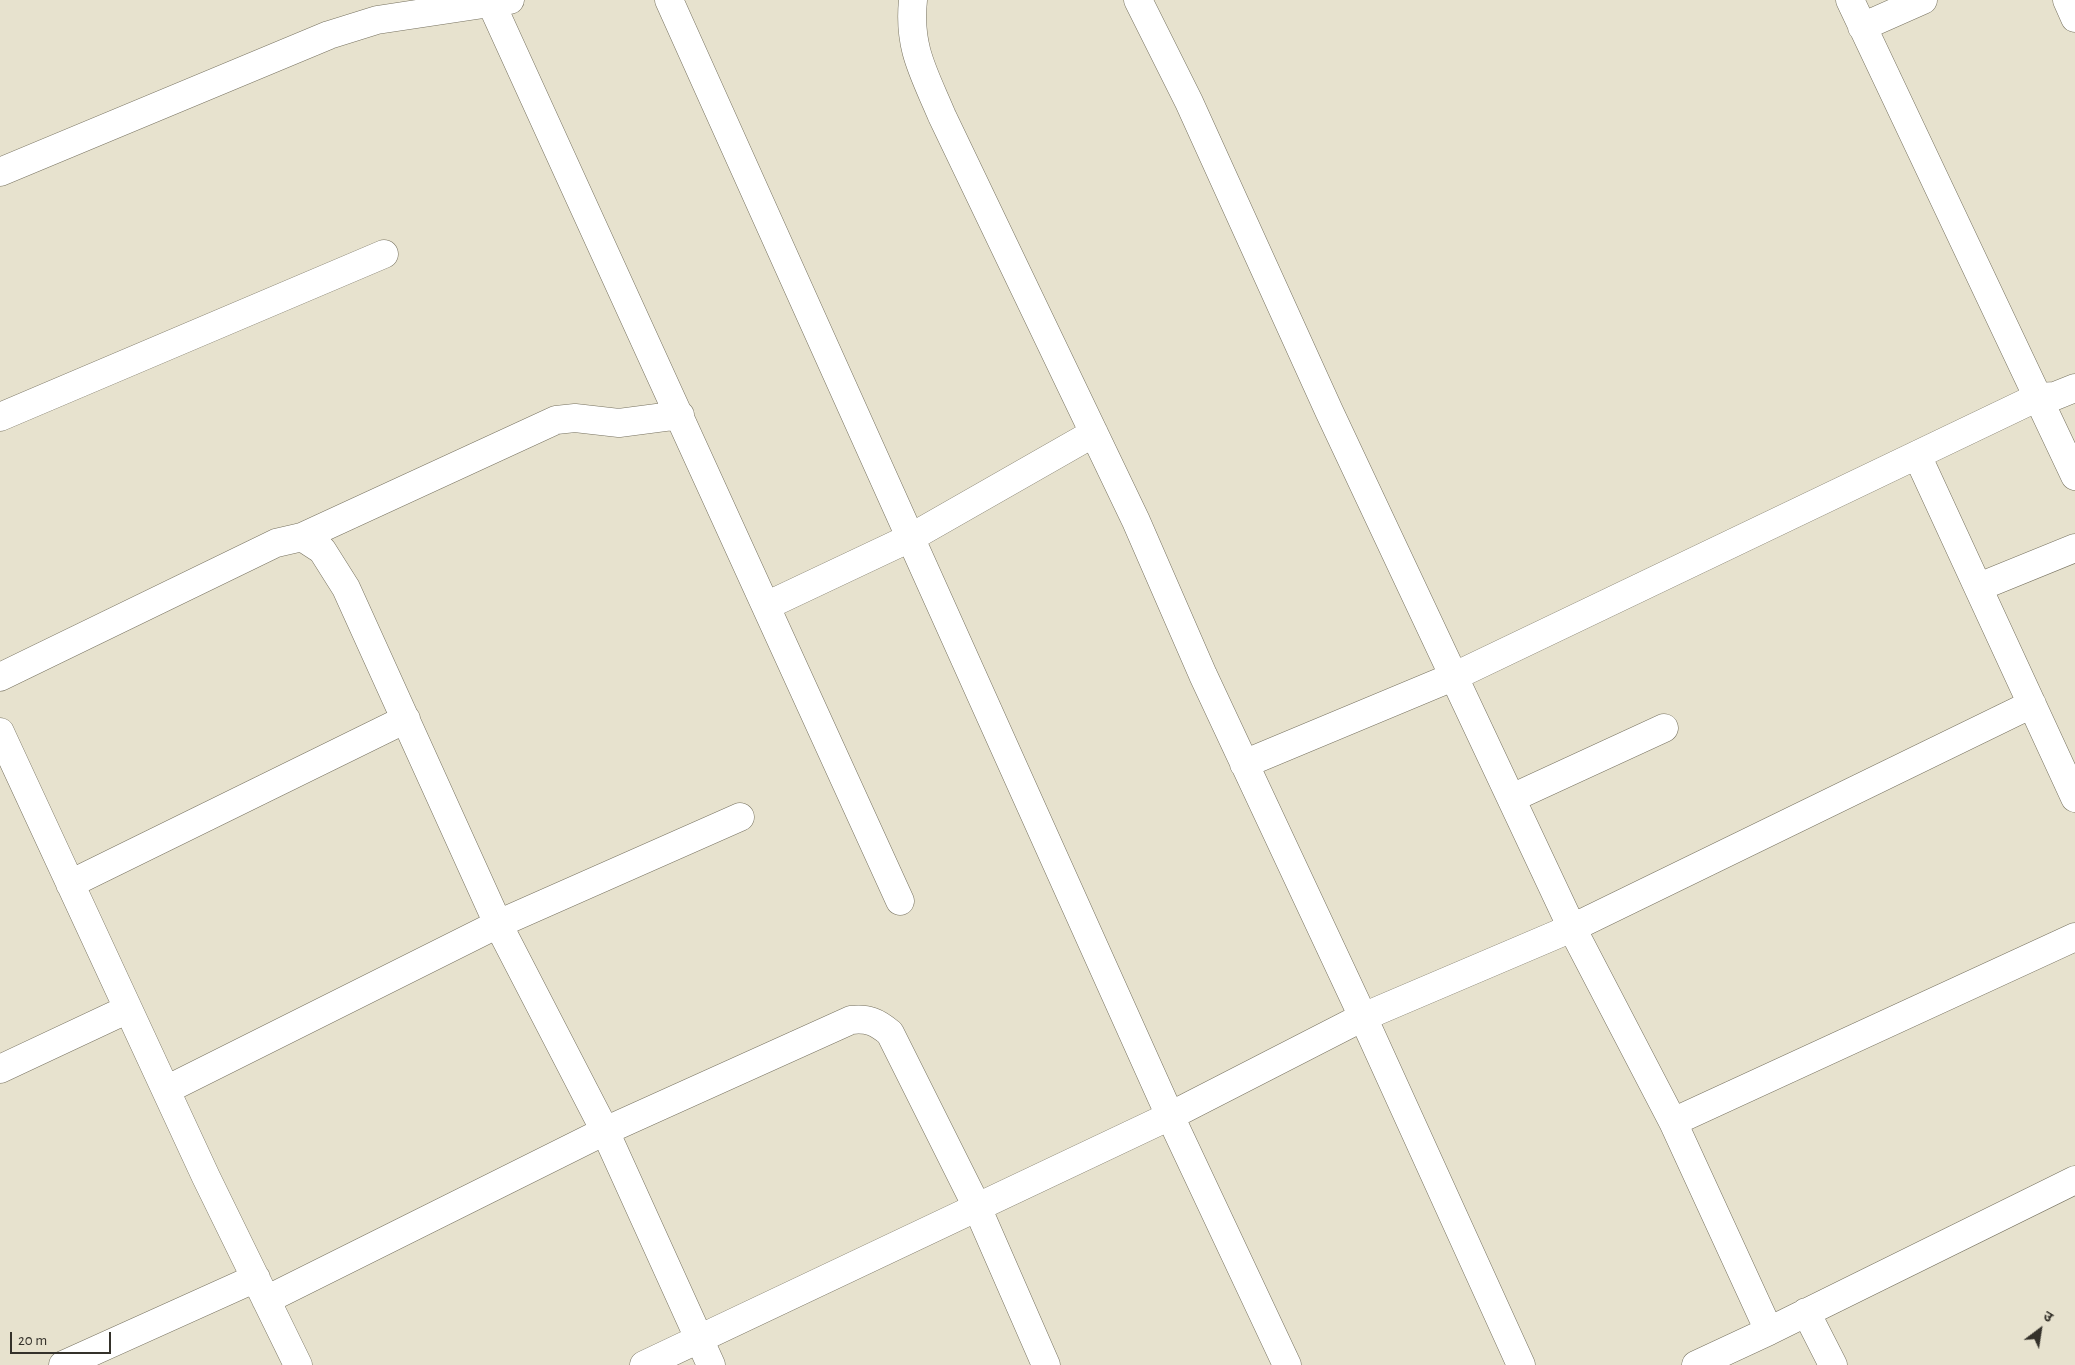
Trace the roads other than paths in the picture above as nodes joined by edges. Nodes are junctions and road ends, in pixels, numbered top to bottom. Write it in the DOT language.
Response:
graph roads {
  1 [pos="669,0"];
  2 [pos="913,0"];
  3 [pos="1138,0"];
  4 [pos="1850,0"];
  5 [pos="1923,0"];
  6 [pos="2067,0"];
  7 [pos="501,1"];
  8 [pos="2075,18"];
  9 [pos="1862,27"];
  10 [pos="0,172"];
  11 [pos="384,254"];
  12 [pos="2075,388"];
  13 [pos="2038,397"];
  14 [pos="680,415"];
  15 [pos="0,417"];
  16 [pos="1094,433"];
  17 [pos="1917,455"];
  18 [pos="2075,476"];
  19 [pos="302,537"];
  20 [pos="910,538"];
  21 [pos="2075,548"];
  22 [pos="1979,587"];
  23 [pos="766,606"];
  24 [pos="1455,676"];
  25 [pos="0,677"];
  26 [pos="2032,704"];
  27 [pos="406,719"];
  28 [pos="1664,728"];
  29 [pos="0,732"];
  30 [pos="1244,764"];
  31 [pos="1512,798"];
  32 [pos="2075,798"];
  33 [pos="740,817"];
  34 [pos="70,884"];
  35 [pos="900,901"];
  36 [pos="498,924"];
  37 [pos="1572,928"];
  38 [pos="2075,937"];
  39 [pos="128,1009"];
  40 [pos="1363,1017"];
  41 [pos="0,1069"];
  42 [pos="166,1090"];
  43 [pos="1170,1116"];
  44 [pos="1673,1122"];
  45 [pos="605,1131"];
  46 [pos="2075,1180"];
  47 [pos="977,1207"];
  48 [pos="261,1289"];
  49 [pos="1806,1312"];
  50 [pos="1770,1331"];
  51 [pos="699,1340"];
  52 [pos="63,1365"];
  53 [pos="298,1365"];
  54 [pos="644,1365"];
  55 [pos="711,1365"];
  56 [pos="1046,1365"];
  57 [pos="1287,1365"];
  58 [pos="1520,1365"];
  59 [pos="1696,1365"];
  60 [pos="1833,1365"];
  1 -- 20 [label="street"];
  2 -- 16 [label="street"];
  3 -- 24 [label="street"];
  4 -- 9 [label="street"];
  5 -- 9 [label="street"];
  6 -- 8 [label="street"];
  7 -- 10 [label="street"];
  7 -- 14 [label="street"];
  9 -- 13 [label="street"];
  11 -- 15 [label="street"];
  12 -- 13 [label="street"];
  13 -- 17 [label="street"];
  13 -- 18 [label="street"];
  14 -- 19 [label="street"];
  14 -- 23 [label="street"];
  16 -- 20 [label="street"];
  16 -- 30 [label="street"];
  17 -- 22 [label="street"];
  17 -- 24 [label="street"];
  19 -- 25 [label="street"];
  19 -- 27 [label="street"];
  20 -- 23 [label="street"];
  20 -- 43 [label="street"];
  21 -- 22 [label="street"];
  22 -- 26 [label="street"];
  23 -- 35 [label="street"];
  24 -- 30 [label="street"];
  24 -- 31 [label="street"];
  26 -- 32 [label="street"];
  26 -- 37 [label="street"];
  27 -- 34 [label="street"];
  27 -- 36 [label="street"];
  28 -- 31 [label="street"];
  29 -- 34 [label="street"];
  30 -- 40 [label="street"];
  31 -- 37 [label="street"];
  33 -- 36 [label="street"];
  34 -- 39 [label="street"];
  36 -- 42 [label="street"];
  36 -- 45 [label="street"];
  37 -- 40 [label="street"];
  37 -- 44 [label="street"];
  38 -- 44 [label="street"];
  39 -- 41 [label="street"];
  39 -- 42 [label="street"];
  40 -- 43 [label="street"];
  40 -- 58 [label="street"];
  42 -- 48 [label="street"];
  43 -- 47 [label="street"];
  43 -- 57 [label="street"];
  44 -- 50 [label="street"];
  45 -- 47 [label="street"];
  45 -- 48 [label="street"];
  45 -- 51 [label="street"];
  46 -- 49 [label="street"];
  47 -- 51 [label="street"];
  47 -- 56 [label="street"];
  48 -- 52 [label="street"];
  48 -- 53 [label="street"];
  49 -- 50 [label="street"];
  49 -- 60 [label="street"];
  50 -- 59 [label="street"];
  51 -- 54 [label="street"];
  51 -- 55 [label="street"];
}
